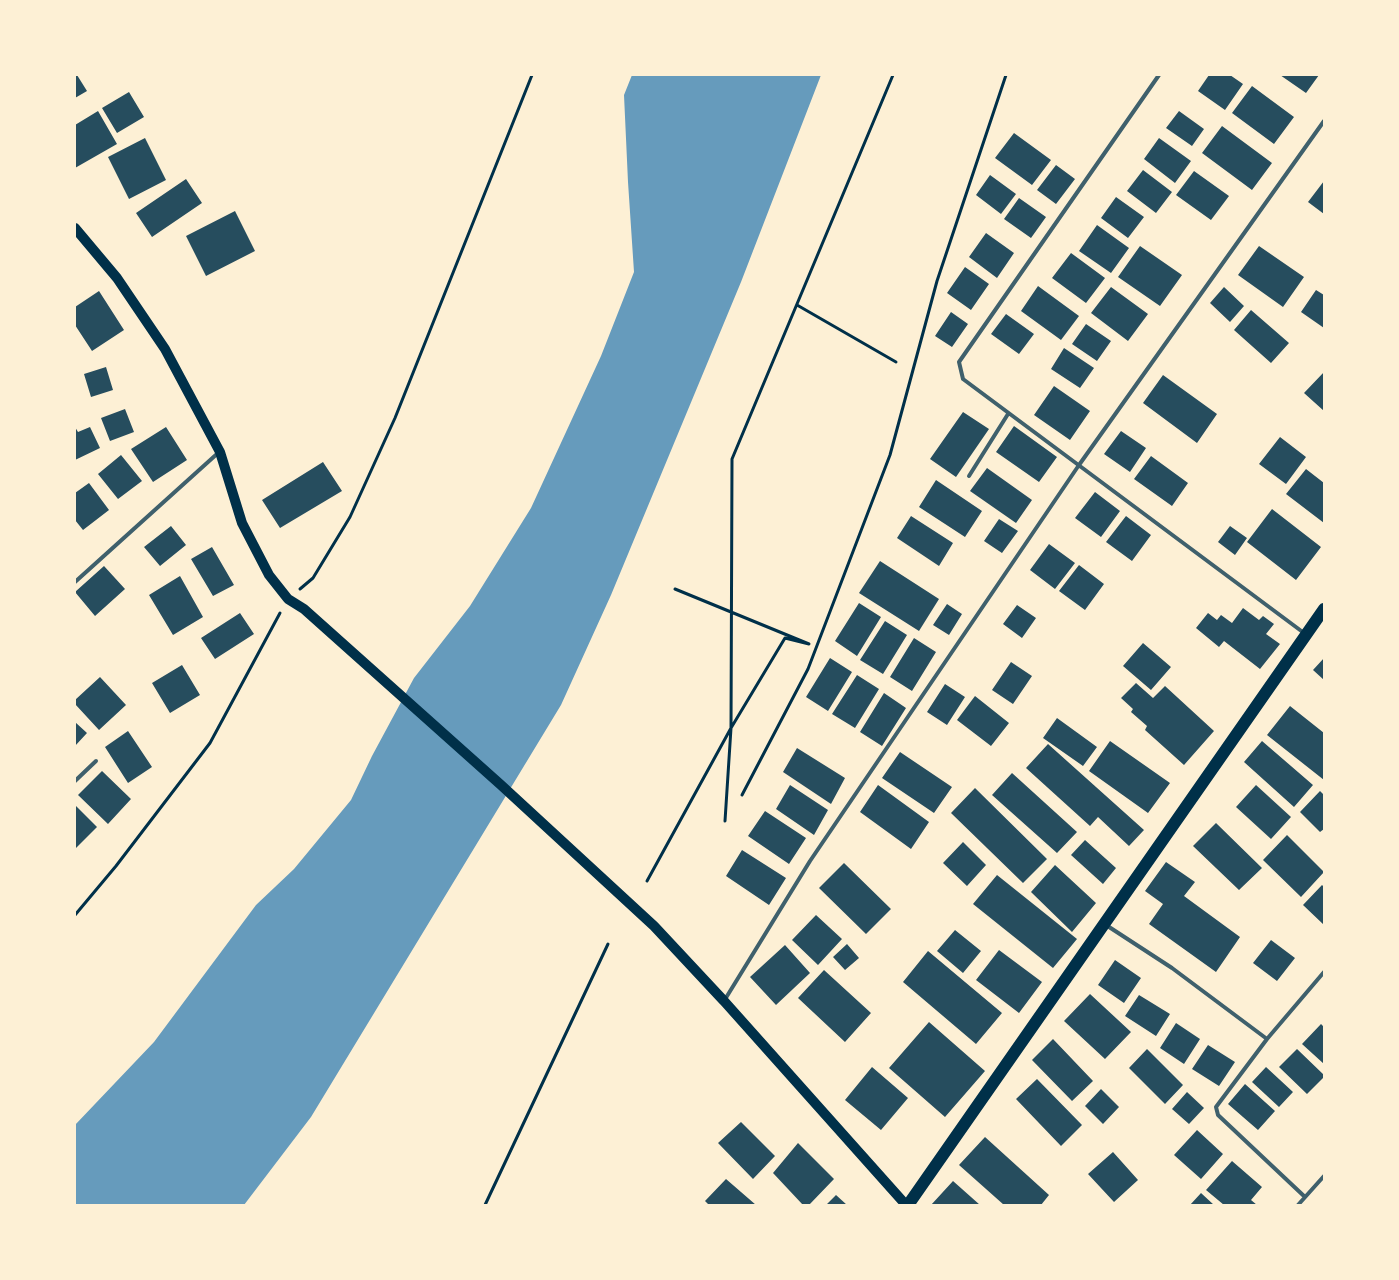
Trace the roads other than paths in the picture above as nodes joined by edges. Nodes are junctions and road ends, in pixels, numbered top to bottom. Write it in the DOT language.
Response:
graph roads {
  1 [pos="1159,75"];
  2 [pos="1324,121"];
  3 [pos="75,228"];
  4 [pos="1008,414"];
  5 [pos="220,452"];
  6 [pos="1079,465"];
  7 [pos="969,476"];
  8 [pos="75,580"];
  9 [pos="1324,609"];
  10 [pos="1306,635"];
  11 [pos="96,761"];
  12 [pos="75,781"];
  13 [pos="1104,924"];
  14 [pos="1324,972"];
  15 [pos="724,1001"];
  16 [pos="1267,1039"];
  17 [pos="1324,1176"];
  18 [pos="1306,1196"];
  19 [pos="907,1205"];
  20 [pos="1298,1205"];
  1 -- 4 [label="lane"];
  2 -- 6 [label="lane"];
  3 -- 5 [label="main road"];
  4 -- 6 [label="lane"];
  4 -- 7 [label="lane"];
  5 -- 8 [label="lane"];
  5 -- 15 [label="main road"];
  6 -- 10 [label="lane"];
  6 -- 15 [label="lane"];
  9 -- 10 [label="main road"];
  10 -- 13 [label="main road"];
  11 -- 12 [label="lane"];
  13 -- 16 [label="lane"];
  13 -- 19 [label="main road"];
  14 -- 16 [label="lane"];
  15 -- 19 [label="main road"];
  16 -- 18 [label="lane"];
  17 -- 18 [label="lane"];
  18 -- 20 [label="lane"];
}
